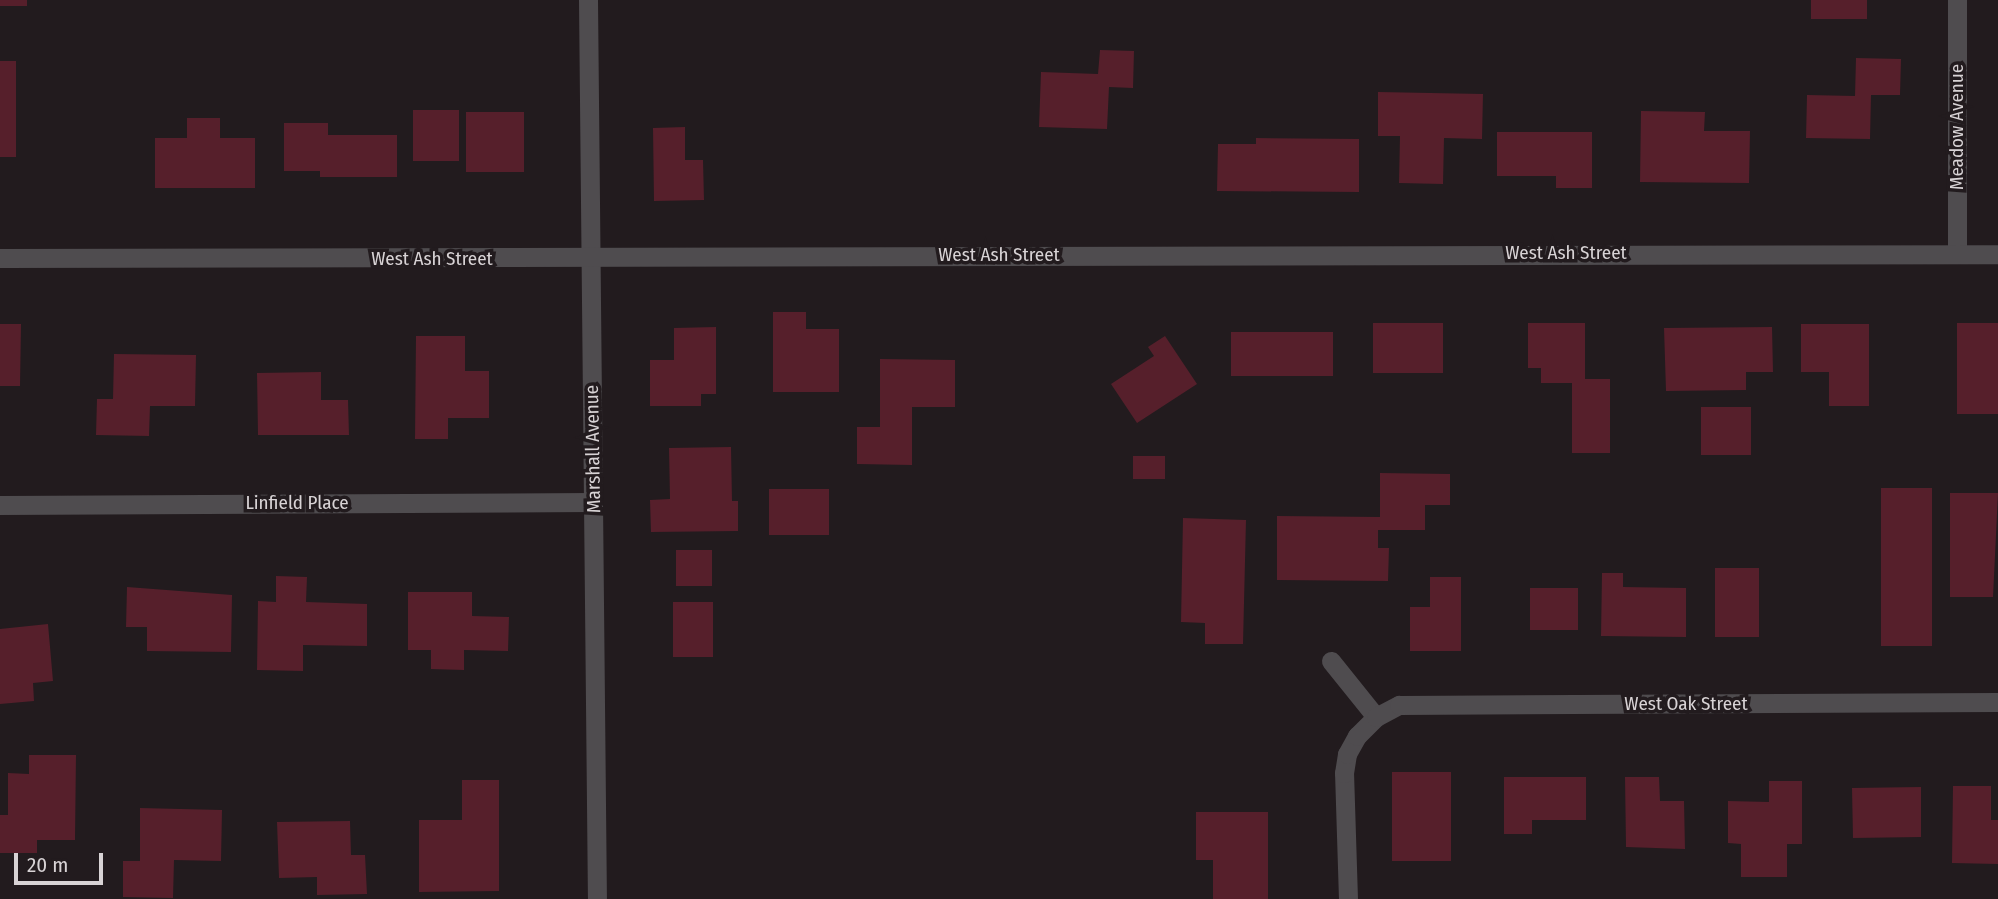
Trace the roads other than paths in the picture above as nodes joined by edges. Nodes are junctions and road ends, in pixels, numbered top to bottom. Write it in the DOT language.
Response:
graph roads {
  1 [pos="588,0"];
  2 [pos="1956,0"];
  3 [pos="1957,254"];
  4 [pos="1998,254"];
  5 [pos="0,258"];
  6 [pos="591,259"];
  7 [pos="593,502"];
  8 [pos="0,505"];
  9 [pos="1331,660"];
  10 [pos="1998,702"];
  11 [pos="1376,717"];
  12 [pos="597,899"];
  13 [pos="1348,899"];
  1 -- 6 [label="street, Marshall Avenue"];
  2 -- 3 [label="street, Meadow Avenue"];
  3 -- 4 [label="street, West Ash Street"];
  3 -- 6 [label="street, West Ash Street"];
  5 -- 6 [label="street, West Ash Street"];
  6 -- 7 [label="street, Marshall Avenue"];
  7 -- 8 [label="street, Linfield Place"];
  7 -- 12 [label="street, Marshall Avenue"];
  9 -- 11 [label="street"];
  10 -- 11 [label="street, West Oak Street"];
  11 -- 13 [label="street"];
}
